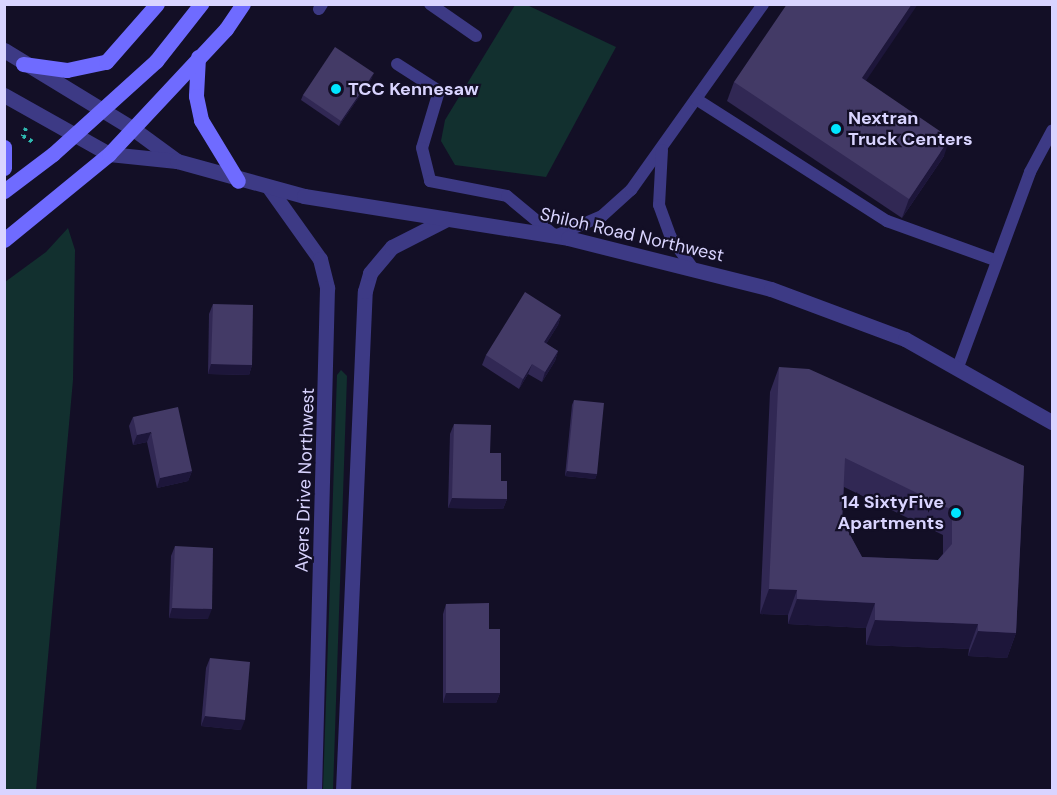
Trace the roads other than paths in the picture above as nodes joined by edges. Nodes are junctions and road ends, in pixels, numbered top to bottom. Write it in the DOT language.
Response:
graph roads {
  1 [pos="157,4"];
  2 [pos="201,4"];
  3 [pos="243,4"];
  4 [pos="430,4"];
  5 [pos="763,4"];
  6 [pos="441,9"];
  7 [pos="476,36"];
  8 [pos="4,50"];
  9 [pos="198,57"];
  10 [pos="23,64"];
  11 [pos="397,64"];
  12 [pos="4,95"];
  13 [pos="696,99"];
  14 [pos="102,111"];
  15 [pos="132,128"];
  16 [pos="1053,131"];
  17 [pos="75,135"];
  18 [pos="4,147"];
  19 [pos="662,150"];
  20 [pos="109,154"];
  21 [pos="177,161"];
  22 [pos="4,168"];
  23 [pos="238,181"];
  24 [pos="270,189"];
  25 [pos="4,191"];
  26 [pos="447,219"];
  27 [pos="555,236"];
  28 [pos="4,240"];
  29 [pos="995,260"];
  30 [pos="691,266"];
  31 [pos="958,367"];
  32 [pos="1053,422"];
  33 [pos="314,790"];
  34 [pos="343,790"];
  1 -- 10 [label="main road"];
  2 -- 14 [label="main road"];
  3 -- 9 [label="main road"];
  4 -- 6 [label="lane"];
  5 -- 13 [label="lane"];
  6 -- 7 [label="lane"];
  8 -- 10 [label="street, Shiloh Road Northwest"];
  9 -- 15 [label="main road"];
  9 -- 23 [label="main road"];
  10 -- 14 [label="street, Shiloh Road Northwest"];
  11 -- 27 [label="lane"];
  12 -- 17 [label="street, Shiloh Road Northwest"];
  13 -- 19 [label="lane"];
  13 -- 29 [label="lane"];
  14 -- 15 [label="street, Shiloh Road Northwest"];
  14 -- 17 [label="main road"];
  15 -- 20 [label="main road"];
  15 -- 21 [label="street, Shiloh Road Northwest"];
  16 -- 29 [label="lane"];
  17 -- 20 [label="street, Shiloh Road Northwest"];
  17 -- 25 [label="main road"];
  18 -- 22 [label="main road"];
  19 -- 27 [label="lane"];
  19 -- 30 [label="lane"];
  20 -- 21 [label="street, Shiloh Road Northwest"];
  20 -- 28 [label="main road"];
  21 -- 23 [label="street, Shiloh Road Northwest"];
  23 -- 24 [label="street, Shiloh Road Northwest"];
  24 -- 26 [label="street, Shiloh Road Northwest"];
  24 -- 33 [label="street, Ayers Drive Northwest"];
  26 -- 27 [label="street, Shiloh Road Northwest"];
  26 -- 34 [label="street"];
  27 -- 30 [label="street, Shiloh Road Northwest"];
  29 -- 31 [label="lane"];
  30 -- 31 [label="street, Shiloh Road Northwest"];
  31 -- 32 [label="street, Shiloh Road Northwest"];
}
